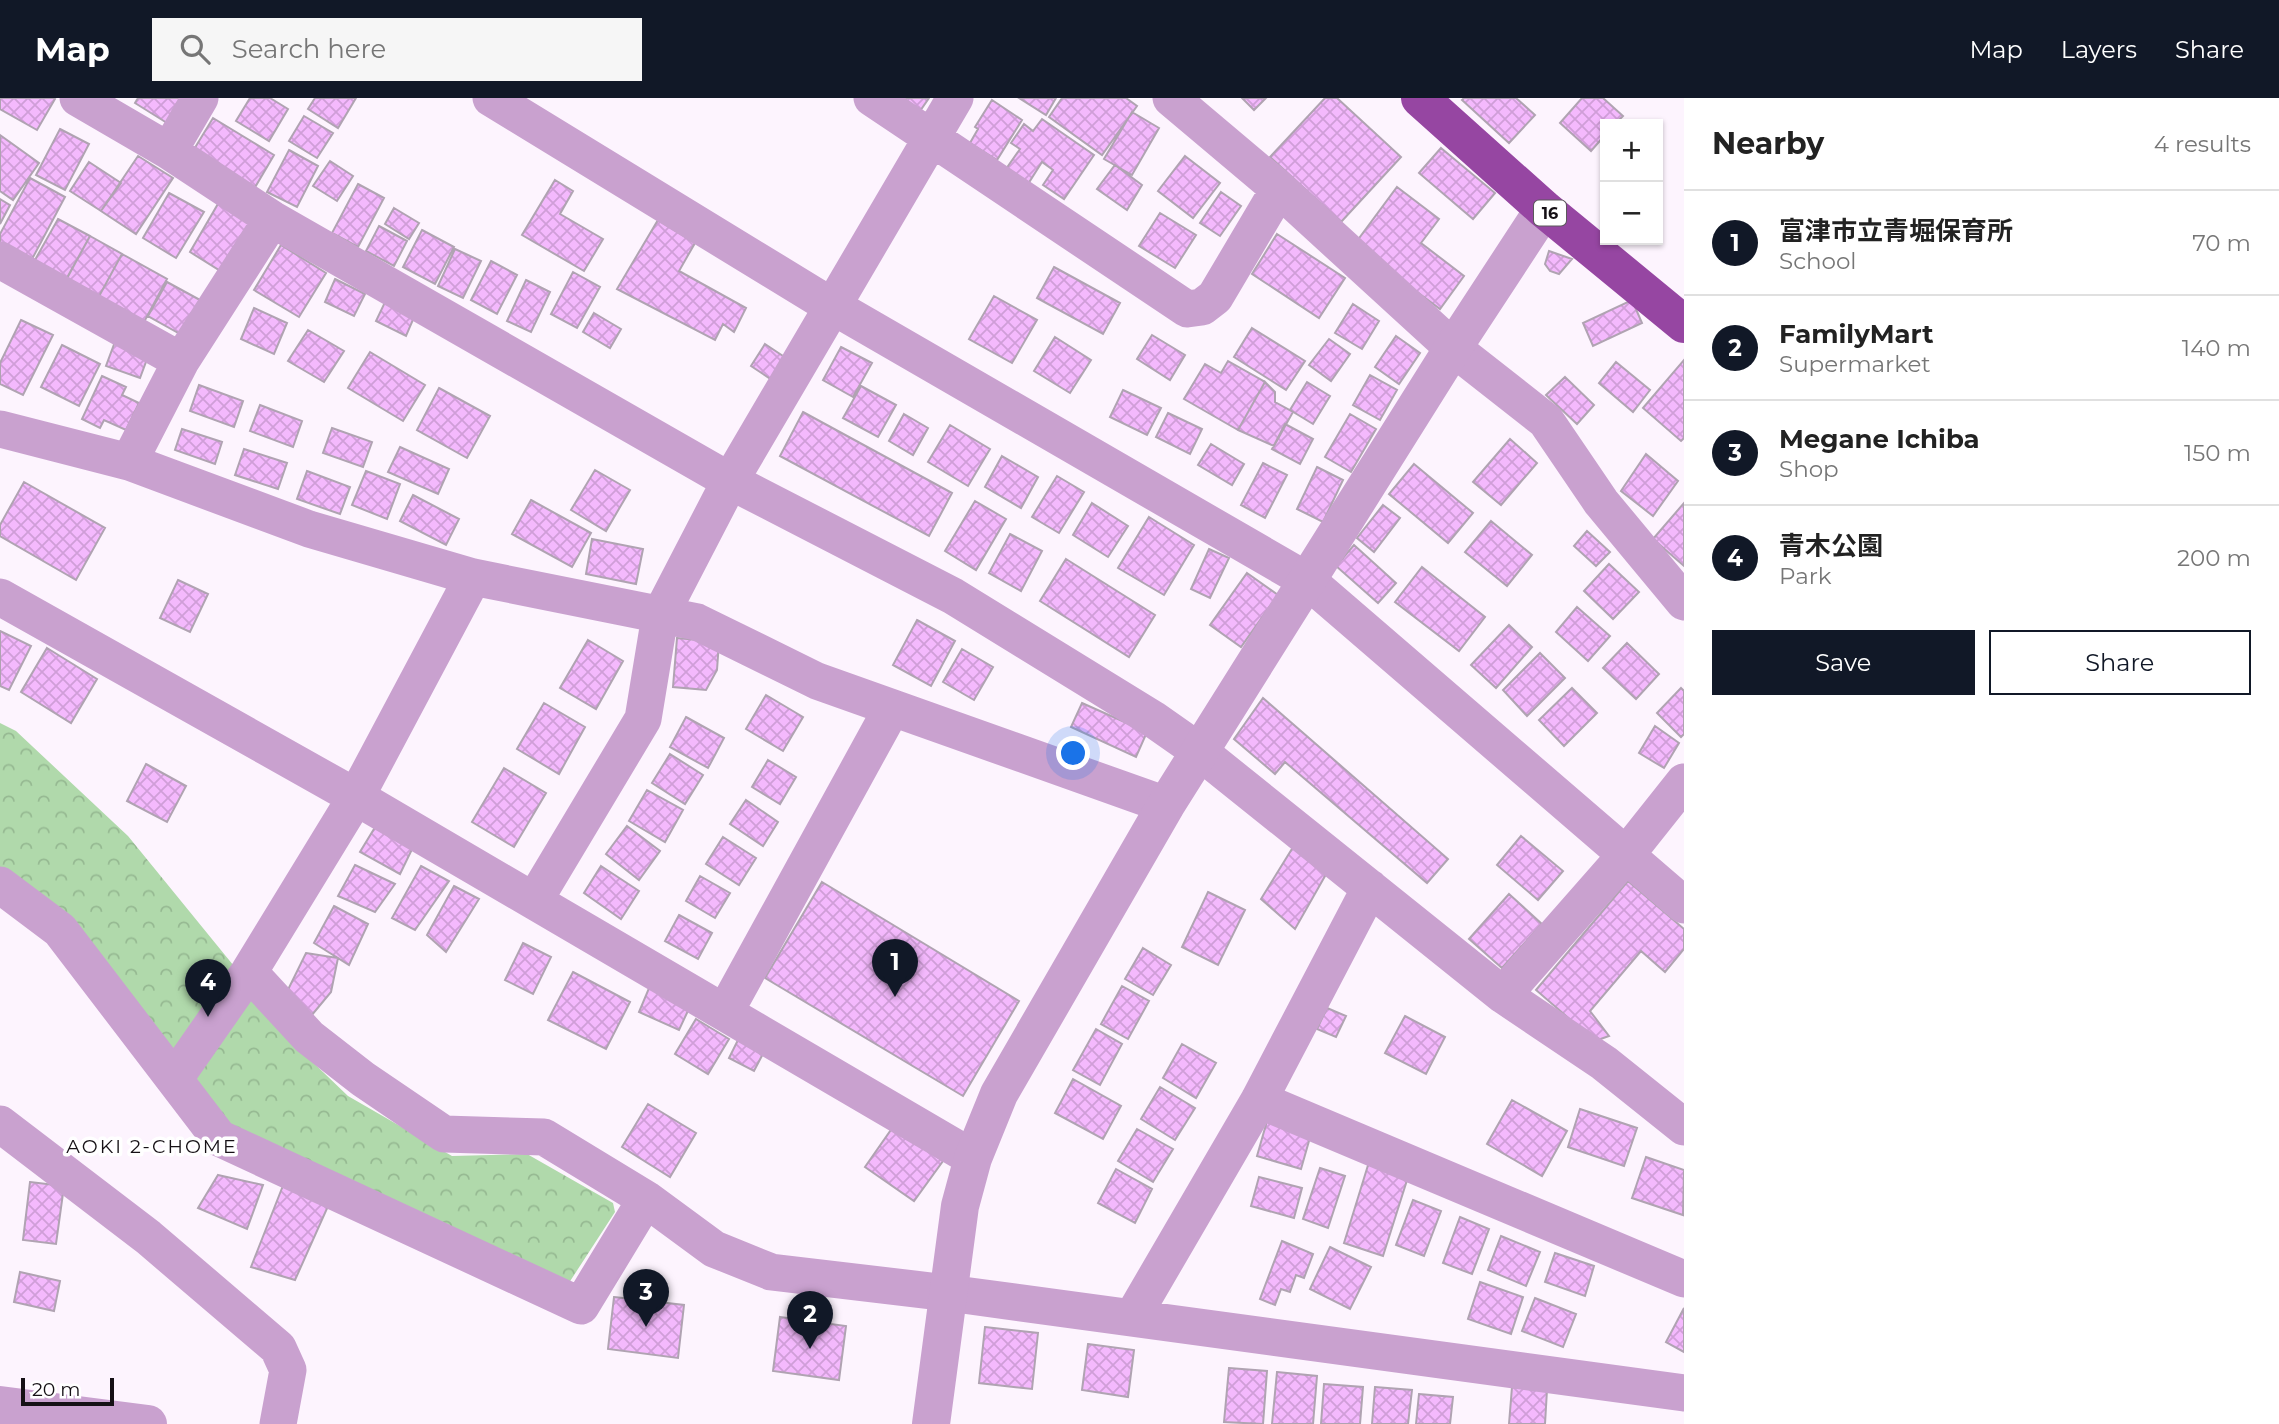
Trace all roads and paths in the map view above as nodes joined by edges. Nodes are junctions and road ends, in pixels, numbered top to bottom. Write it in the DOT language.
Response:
graph roads {
  1 [pos="78,98"];
  2 [pos="200,98"];
  3 [pos="491,98"];
  4 [pos="872,98"];
  5 [pos="955,98"];
  6 [pos="1171,98"];
  7 [pos="1422,99"];
  8 [pos="932,138"];
  9 [pos="170,151"];
  10 [pos="1279,189"];
  11 [pos="1544,209"];
  12 [pos="272,219"];
  13 [pos="0,260"];
  14 [pos="833,306"];
  15 [pos="1684,324"];
  16 [pos="1453,348"];
  17 [pos="181,361"];
  18 [pos="0,429"];
  19 [pos="128,463"];
  20 [pos="730,481"];
  21 [pos="473,577"];
  22 [pos="1308,581"];
  23 [pos="0,597"];
  24 [pos="1684,602"];
  25 [pos="660,617"];
  26 [pos="892,708"];
  27 [pos="1200,752"];
  28 [pos="1684,782"];
  29 [pos="356,797"];
  30 [pos="1166,805"];
  31 [pos="1626,855"];
  32 [pos="0,885"];
  33 [pos="1370,888"];
  34 [pos="534,901"];
  35 [pos="1684,905"];
  36 [pos="249,972"];
  37 [pos="1503,995"];
  38 [pos="725,1012"];
  39 [pos="175,1078"];
  40 [pos="1259,1100"];
  41 [pos="0,1124"];
  42 [pos="1684,1127"];
  43 [pos="973,1158"];
  44 [pos="646,1199"];
  45 [pos="1684,1279"];
  46 [pos="948,1293"];
  47 [pos="1132,1318"];
  48 [pos="1684,1393"];
  49 [pos="0,1405"];
  50 [pos="148,1424"];
  51 [pos="278,1424"];
  52 [pos="931,1424"];
  1 -- 9 [label="street"];
  2 -- 9 [label="street"];
  3 -- 14 [label="street"];
  4 -- 8 [label="street"];
  5 -- 8 [label="street"];
  6 -- 10 [label="street"];
  7 -- 11 [label="highway, 16"];
  8 -- 10 [label="street"];
  8 -- 14 [label="street"];
  9 -- 12 [label="street"];
  10 -- 16 [label="street"];
  11 -- 15 [label="highway, 16"];
  11 -- 16 [label="street"];
  12 -- 17 [label="street"];
  12 -- 20 [label="street"];
  13 -- 17 [label="street"];
  14 -- 20 [label="street"];
  14 -- 22 [label="street"];
  16 -- 22 [label="street"];
  16 -- 24 [label="street"];
  17 -- 19 [label="street"];
  18 -- 19 [label="street"];
  19 -- 21 [label="street"];
  20 -- 25 [label="street"];
  20 -- 27 [label="street"];
  21 -- 25 [label="street"];
  21 -- 29 [label="street"];
  22 -- 27 [label="street"];
  22 -- 31 [label="street"];
  23 -- 29 [label="street"];
  25 -- 26 [label="street"];
  25 -- 34 [label="street"];
  26 -- 30 [label="street"];
  26 -- 38 [label="street"];
  27 -- 30 [label="street"];
  27 -- 33 [label="street"];
  28 -- 31 [label="street"];
  29 -- 34 [label="street"];
  29 -- 36 [label="street"];
  30 -- 43 [label="street"];
  31 -- 35 [label="street"];
  31 -- 37 [label="street"];
  32 -- 39 [label="street"];
  33 -- 37 [label="street"];
  33 -- 40 [label="street"];
  34 -- 38 [label="street"];
  36 -- 39 [label="street"];
  36 -- 44 [label="street"];
  37 -- 42 [label="street"];
  38 -- 43 [label="street"];
  39 -- 44 [label="street"];
  40 -- 45 [label="street"];
  40 -- 47 [label="street"];
  41 -- 51 [label="street"];
  43 -- 46 [label="street"];
  44 -- 46 [label="street"];
  46 -- 47 [label="street"];
  46 -- 52 [label="street"];
  47 -- 48 [label="street"];
  49 -- 50 [label="street"];
}
